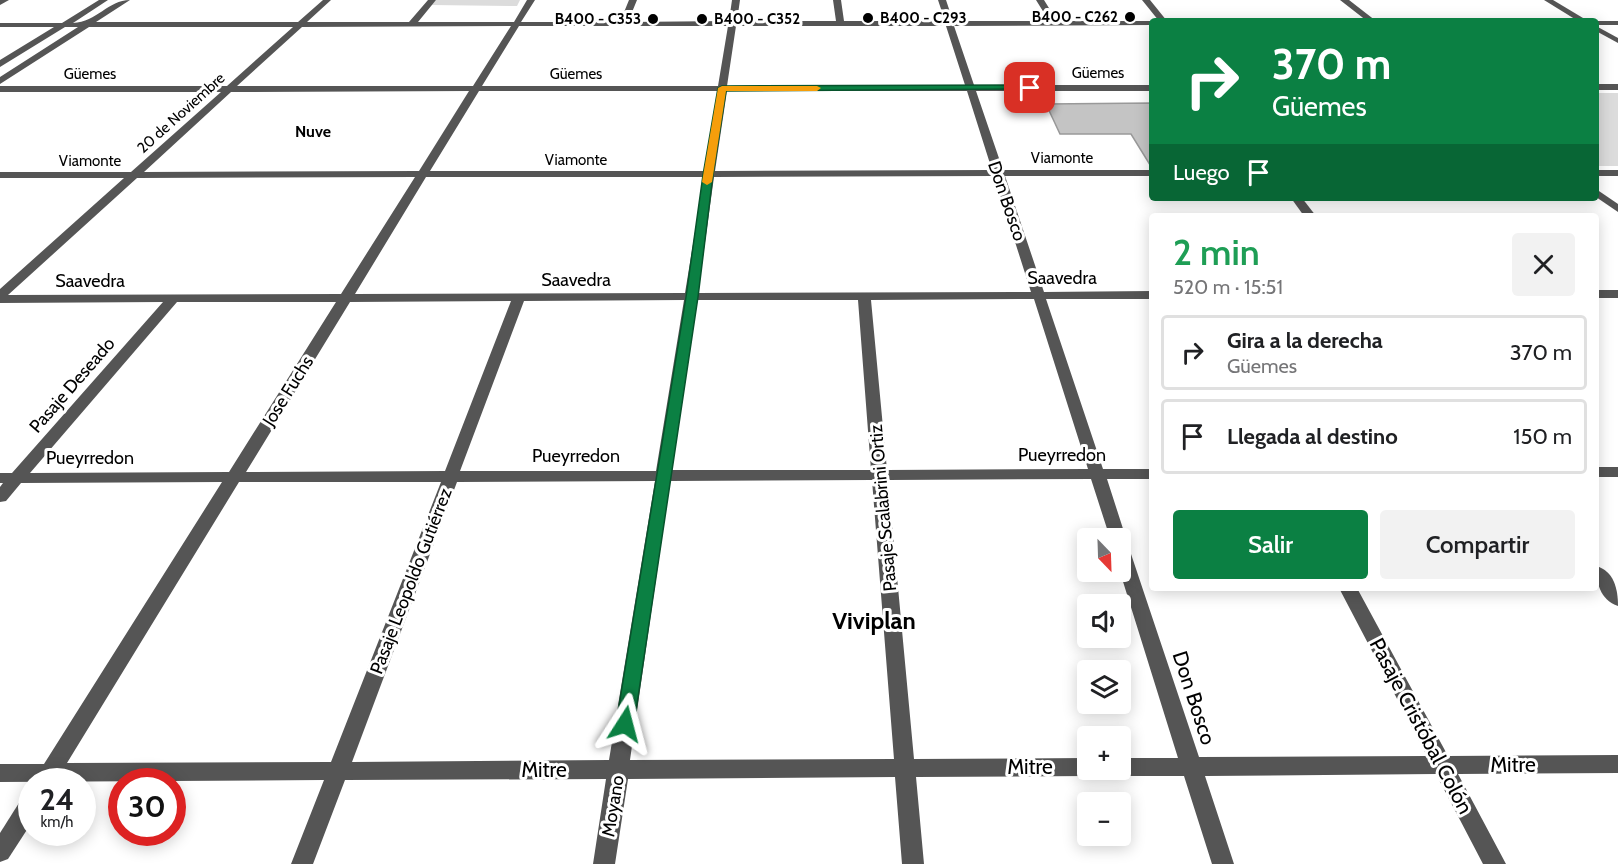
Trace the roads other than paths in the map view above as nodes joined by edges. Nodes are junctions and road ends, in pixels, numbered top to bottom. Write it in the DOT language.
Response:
graph roads {
  1 [pos="5,0"];
  2 [pos="104,0"];
  3 [pos="126,0"];
  4 [pos="327,0"];
  5 [pos="432,0"];
  6 [pos="531,0"];
  7 [pos="633,0"];
  8 [pos="736,0"];
  9 [pos="837,0"];
  10 [pos="942,0"];
  11 [pos="1040,0"];
  12 [pos="1146,0"];
  13 [pos="1344,0"];
  14 [pos="1548,0"];
  15 [pos="0,3"];
  16 [pos="1161,18"];
  17 [pos="1368,18"];
  18 [pos="1579,18"];
  19 [pos="1149,23"];
  20 [pos="1599,23"];
  21 [pos="1618,23"];
  22 [pos="515,24"];
  23 [pos="623,24"];
  24 [pos="732,24"];
  25 [pos="840,24"];
  26 [pos="950,24"];
  27 [pos="1054,24"];
  28 [pos="0,25"];
  29 [pos="64,25"];
  30 [pos="88,25"];
  31 [pos="301,25"];
  32 [pos="411,25"];
  33 [pos="1599,30"];
  34 [pos="1618,41"];
  35 [pos="0,64"];
  36 [pos="0,81"];
  37 [pos="1599,87"];
  38 [pos="1618,87"];
  39 [pos="722,88"];
  40 [pos="971,88"];
  41 [pos="1149,88"];
  42 [pos="0,89"];
  43 [pos="230,89"];
  44 [pos="475,89"];
  45 [pos="1149,173"];
  46 [pos="1599,173"];
  47 [pos="1618,173"];
  48 [pos="998,174"];
  49 [pos="0,175"];
  50 [pos="420,175"];
  51 [pos="708,175"];
  52 [pos="133,176"];
  53 [pos="1599,194"];
  54 [pos="1298,201"];
  55 [pos="1618,209"];
  56 [pos="1308,213"];
  57 [pos="1599,294"];
  58 [pos="1618,294"];
  59 [pos="1149,295"];
  60 [pos="864,296"];
  61 [pos="1040,296"];
  62 [pos="692,297"];
  63 [pos="0,298"];
  64 [pos="347,298"];
  65 [pos="519,298"];
  66 [pos="173,299"];
  67 [pos="1599,472"];
  68 [pos="1618,472"];
  69 [pos="1098,474"];
  70 [pos="1149,474"];
  71 [pos="880,475"];
  72 [pos="451,476"];
  73 [pos="665,476"];
  74 [pos="235,477"];
  75 [pos="0,478"];
  76 [pos="17,478"];
  77 [pos="0,497"];
  78 [pos="1115,528"];
  79 [pos="1599,576"];
  80 [pos="1131,579"];
  81 [pos="1350,591"];
  82 [pos="1618,599"];
  83 [pos="1618,764"];
  84 [pos="1442,765"];
  85 [pos="1077,767"];
  86 [pos="1131,767"];
  87 [pos="1191,767"];
  88 [pos="53,768"];
  89 [pos="904,768"];
  90 [pos="618,769"];
  91 [pos="338,771"];
  92 [pos="0,773"];
  93 [pos="18,775"];
  94 [pos="96,776"];
  95 [pos="18,824"];
  96 [pos="0,852"];
  97 [pos="302,864"];
  98 [pos="604,864"];
  99 [pos="913,864"];
  100 [pos="1223,864"];
  101 [pos="1495,864"];
  1 -- 15 [label="street"];
  2 -- 29 [label="street"];
  3 -- 30 [label="street"];
  4 -- 31 [label="street, 20 de Noviembre"];
  5 -- 32 [label="street"];
  6 -- 22 [label="street, Jose Fuchs"];
  7 -- 23 [label="street"];
  8 -- 24 [label="street, Moyano"];
  9 -- 25 [label="street"];
  10 -- 26 [label="street, Don Bosco"];
  11 -- 27 [label="street"];
  12 -- 16 [label="street"];
  13 -- 17 [label="street"];
  14 -- 18 [label="street"];
  19 -- 27 [label="street"];
  20 -- 21 [label="street"];
  22 -- 23 [label="street"];
  22 -- 32 [label="street"];
  22 -- 44 [label="street, Jose Fuchs"];
  23 -- 24 [label="street"];
  24 -- 25 [label="street"];
  24 -- 39 [label="street, Moyano"];
  25 -- 26 [label="street"];
  26 -- 27 [label="street"];
  26 -- 40 [label="street, Don Bosco"];
  28 -- 29 [label="street"];
  29 -- 30 [label="street"];
  29 -- 35 [label="street"];
  30 -- 31 [label="street"];
  30 -- 36 [label="street"];
  31 -- 32 [label="street"];
  31 -- 43 [label="street, 20 de Noviembre"];
  33 -- 34 [label="street"];
  37 -- 38 [label="street"];
  39 -- 40 [label="street, Güemes"];
  39 -- 44 [label="street, Güemes"];
  39 -- 51 [label="street, Moyano"];
  40 -- 41 [label="street, Güemes"];
  40 -- 48 [label="street, Don Bosco"];
  42 -- 43 [label="street, Güemes"];
  43 -- 44 [label="street, Güemes"];
  43 -- 52 [label="street, 20 de Noviembre"];
  44 -- 50 [label="street, Jose Fuchs"];
  45 -- 48 [label="street, Viamonte"];
  46 -- 47 [label="street"];
  48 -- 51 [label="street, Viamonte"];
  48 -- 61 [label="street, Don Bosco"];
  49 -- 52 [label="street, Viamonte"];
  50 -- 51 [label="street, Viamonte"];
  50 -- 52 [label="street, Viamonte"];
  50 -- 64 [label="street, Jose Fuchs"];
  51 -- 62 [label="street, Moyano"];
  52 -- 63 [label="street, 20 de Noviembre"];
  53 -- 55 [label="street"];
  54 -- 56 [label="street"];
  57 -- 58 [label="street"];
  59 -- 61 [label="street, Saavedra"];
  60 -- 61 [label="street, Saavedra"];
  60 -- 62 [label="street, Saavedra"];
  60 -- 71 [label="street, Pasaje Scalabrini Ortiz"];
  61 -- 69 [label="street, Don Bosco"];
  62 -- 65 [label="street, Saavedra"];
  62 -- 73 [label="street, Moyano"];
  63 -- 66 [label="street, Saavedra"];
  64 -- 65 [label="street, Saavedra"];
  64 -- 66 [label="street, Saavedra"];
  64 -- 74 [label="street, Jose Fuchs"];
  65 -- 72 [label="street, Pasaje Leopoldo Gutiérrez"];
  66 -- 76 [label="street, Pasaje Deseado"];
  67 -- 68 [label="street"];
  69 -- 70 [label="street, Pueyrredon"];
  69 -- 71 [label="street, Pueyrredon"];
  69 -- 78 [label="street, Don Bosco"];
  71 -- 73 [label="street, Pueyrredon"];
  71 -- 89 [label="street, Pasaje Scalabrini Ortiz"];
  72 -- 73 [label="street, Pueyrredon"];
  72 -- 74 [label="street, Pueyrredon"];
  72 -- 91 [label="street, Pasaje Leopoldo Gutiérrez"];
  73 -- 90 [label="street, Moyano"];
  74 -- 76 [label="street, Pueyrredon"];
  74 -- 88 [label="street, Jose Fuchs"];
  75 -- 76 [label="street, Pueyrredon"];
  76 -- 77 [label="street, Pasaje Deseado"];
  79 -- 82 [label="street"];
  80 -- 87 [label="street, Don Bosco"];
  81 -- 84 [label="street, Pasaje Cristóbal Colón"];
  83 -- 84 [label="street, Mitre"];
  84 -- 87 [label="street, Mitre"];
  84 -- 101 [label="street, Pasaje Cristóbal Colón"];
  85 -- 89 [label="street, Mitre"];
  86 -- 87 [label="street, Mitre"];
  87 -- 100 [label="street, Don Bosco"];
  89 -- 90 [label="street, Mitre"];
  89 -- 99 [label="street, Pasaje Scalabrini Ortiz"];
  90 -- 91 [label="street, Mitre"];
  90 -- 98 [label="street, Moyano"];
  91 -- 94 [label="street, Mitre"];
  91 -- 97 [label="street, Pasaje Leopoldo Gutiérrez"];
  92 -- 93 [label="street, Mitre"];
  95 -- 96 [label="street"];
}
